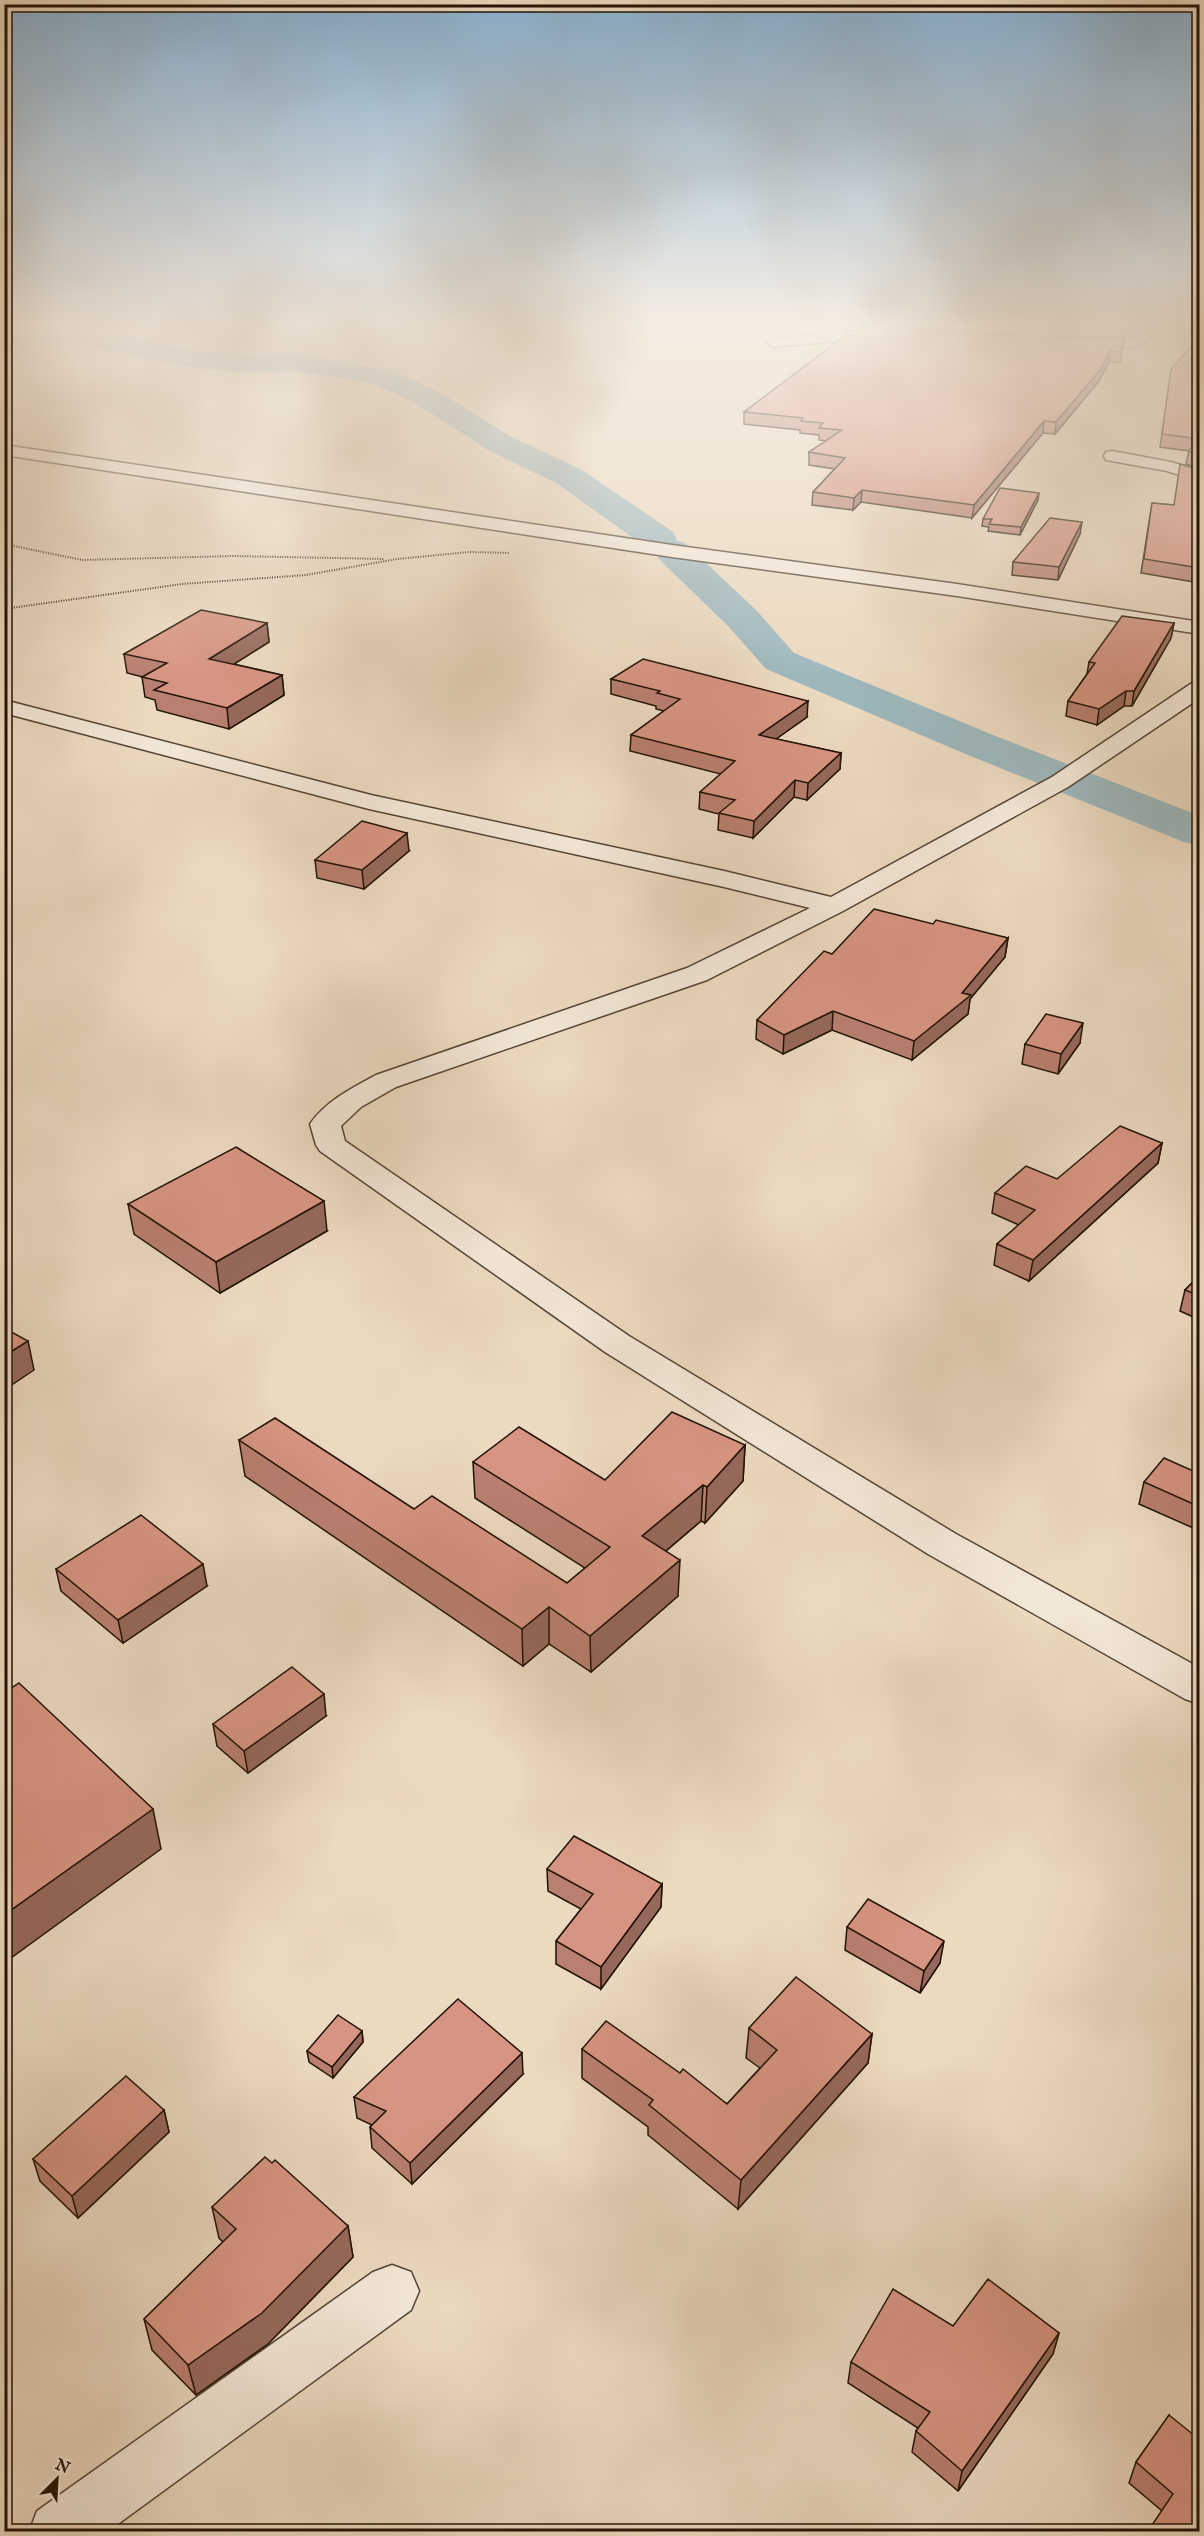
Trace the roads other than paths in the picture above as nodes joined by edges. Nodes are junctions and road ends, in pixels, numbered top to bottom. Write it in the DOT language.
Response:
graph roads {
  1 [pos="4,450"];
  2 [pos="1112,456"];
  3 [pos="1200,477"];
  4 [pos="1200,628"];
  5 [pos="1200,688"];
  6 [pos="4,706"];
  7 [pos="834,906"];
  8 [pos="1200,1688"];
  9 [pos="392,2291"];
  10 [pos="58,2532"];
  1 -- 4 [label="street"];
  2 -- 3 [label="street"];
  5 -- 7 [label="street"];
  6 -- 7 [label="street"];
  7 -- 8 [label="street"];
  9 -- 10 [label="street"];
}
